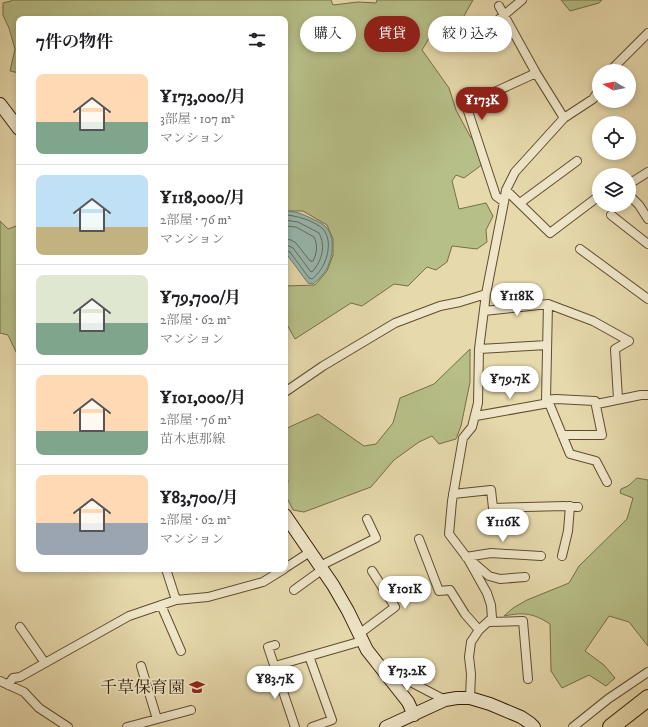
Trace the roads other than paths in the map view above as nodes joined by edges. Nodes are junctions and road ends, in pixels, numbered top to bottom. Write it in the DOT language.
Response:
graph roads {
  1 [pos="522,0"];
  2 [pos="499,6"];
  3 [pos="504,16"];
  4 [pos="512,30"];
  5 [pos="648,33"];
  6 [pos="617,64"];
  7 [pos="536,73"];
  8 [pos="592,100"];
  9 [pos="0,104"];
  10 [pos="564,118"];
  11 [pos="16,125"];
  12 [pos="577,161"];
  13 [pos="648,172"];
  14 [pos="636,180"];
  15 [pos="506,190"];
  16 [pos="592,201"];
  17 [pos="504,202"];
  18 [pos="636,202"];
  19 [pos="520,203"];
  20 [pos="611,215"];
  21 [pos="648,219"];
  22 [pos="648,244"];
  23 [pos="580,249"];
  24 [pos="486,294"];
  25 [pos="648,299"];
  26 [pos="548,304"];
  27 [pos="484,311"];
  28 [pos="547,345"];
  29 [pos="479,349"];
  30 [pos="288,390"];
  31 [pos="648,395"];
  32 [pos="618,399"];
  33 [pos="547,402"];
  34 [pos="597,404"];
  35 [pos="476,416"];
  36 [pos="562,435"];
  37 [pos="607,482"];
  38 [pos="453,494"];
  39 [pos="288,519"];
  40 [pos="367,519"];
  41 [pos="418,539"];
  42 [pos="310,552"];
  43 [pos="541,556"];
  44 [pos="562,556"];
  45 [pos="466,557"];
  46 [pos="288,566"];
  47 [pos="322,568"];
  48 [pos="372,571"];
  49 [pos="167,572"];
  50 [pos="279,572"];
  51 [pos="524,577"];
  52 [pos="294,590"];
  53 [pos="176,600"];
  54 [pos="161,605"];
  55 [pos="489,622"];
  56 [pos="20,627"];
  57 [pos="479,630"];
  58 [pos="360,638"];
  59 [pos="275,645"];
  60 [pos="181,651"];
  61 [pos="309,656"];
  62 [pos="45,663"];
  63 [pos="378,664"];
  64 [pos="141,666"];
  65 [pos="274,666"];
  66 [pos="648,672"];
  67 [pos="528,679"];
  68 [pos="0,681"];
  69 [pos="8,685"];
  70 [pos="470,698"];
  71 [pos="648,698"];
  72 [pos="445,700"];
  73 [pos="191,710"];
  74 [pos="648,712"];
  75 [pos="414,715"];
  76 [pos="157,719"];
  77 [pos="68,727"];
  78 [pos="127,727"];
  79 [pos="295,727"];
  80 [pos="312,727"];
  81 [pos="386,727"];
  82 [pos="534,727"];
  83 [pos="572,727"];
  84 [pos="611,727"];
  85 [pos="629,727"];
  1 -- 3 [label="street"];
  2 -- 3 [label="street"];
  4 -- 7 [label="street"];
  5 -- 6 [label="street"];
  7 -- 10 [label="street"];
  7 -- 17 [label="street"];
  8 -- 10 [label="street"];
  9 -- 11 [label="main road"];
  10 -- 15 [label="street"];
  12 -- 19 [label="street"];
  13 -- 14 [label="street"];
  15 -- 17 [label="street"];
  15 -- 19 [label="street"];
  16 -- 19 [label="street"];
  17 -- 24 [label="street"];
  18 -- 21 [label="street"];
  20 -- 22 [label="street"];
  23 -- 25 [label="street"];
  24 -- 27 [label="street"];
  24 -- 30 [label="street"];
  26 -- 27 [label="street"];
  26 -- 28 [label="street"];
  26 -- 32 [label="street"];
  27 -- 29 [label="street"];
  28 -- 29 [label="street"];
  28 -- 33 [label="street"];
  29 -- 35 [label="street"];
  31 -- 32 [label="street"];
  32 -- 34 [label="street"];
  33 -- 34 [label="street"];
  33 -- 35 [label="street"];
  33 -- 36 [label="street"];
  34 -- 36 [label="street"];
  35 -- 38 [label="street"];
  36 -- 37 [label="street"];
  38 -- 44 [label="street"];
  38 -- 45 [label="street"];
  39 -- 42 [label="main road"];
  40 -- 47 [label="street"];
  41 -- 57 [label="street"];
  42 -- 46 [label="street"];
  42 -- 47 [label="main road"];
  43 -- 45 [label="street"];
  45 -- 51 [label="street"];
  45 -- 55 [label="street"];
  47 -- 52 [label="street"];
  47 -- 58 [label="main road"];
  48 -- 58 [label="street"];
  49 -- 53 [label="street"];
  50 -- 53 [label="street"];
  53 -- 54 [label="street"];
  54 -- 60 [label="street"];
  54 -- 62 [label="street"];
  55 -- 57 [label="street"];
  55 -- 67 [label="street"];
  56 -- 62 [label="street"];
  57 -- 70 [label="street"];
  58 -- 61 [label="street"];
  58 -- 63 [label="main road"];
  59 -- 65 [label="street"];
  61 -- 65 [label="street"];
  61 -- 80 [label="street"];
  62 -- 69 [label="street"];
  63 -- 72 [label="street"];
  63 -- 75 [label="main road"];
  64 -- 76 [label="street"];
  65 -- 79 [label="street"];
  66 -- 83 [label="street"];
  68 -- 69 [label="street"];
  69 -- 77 [label="street"];
  70 -- 72 [label="main road"];
  70 -- 82 [label="main road"];
  71 -- 84 [label="highway"];
  72 -- 75 [label="main road"];
  73 -- 76 [label="street"];
  74 -- 85 [label="highway"];
  75 -- 81 [label="main road"];
  76 -- 78 [label="street"];
}
